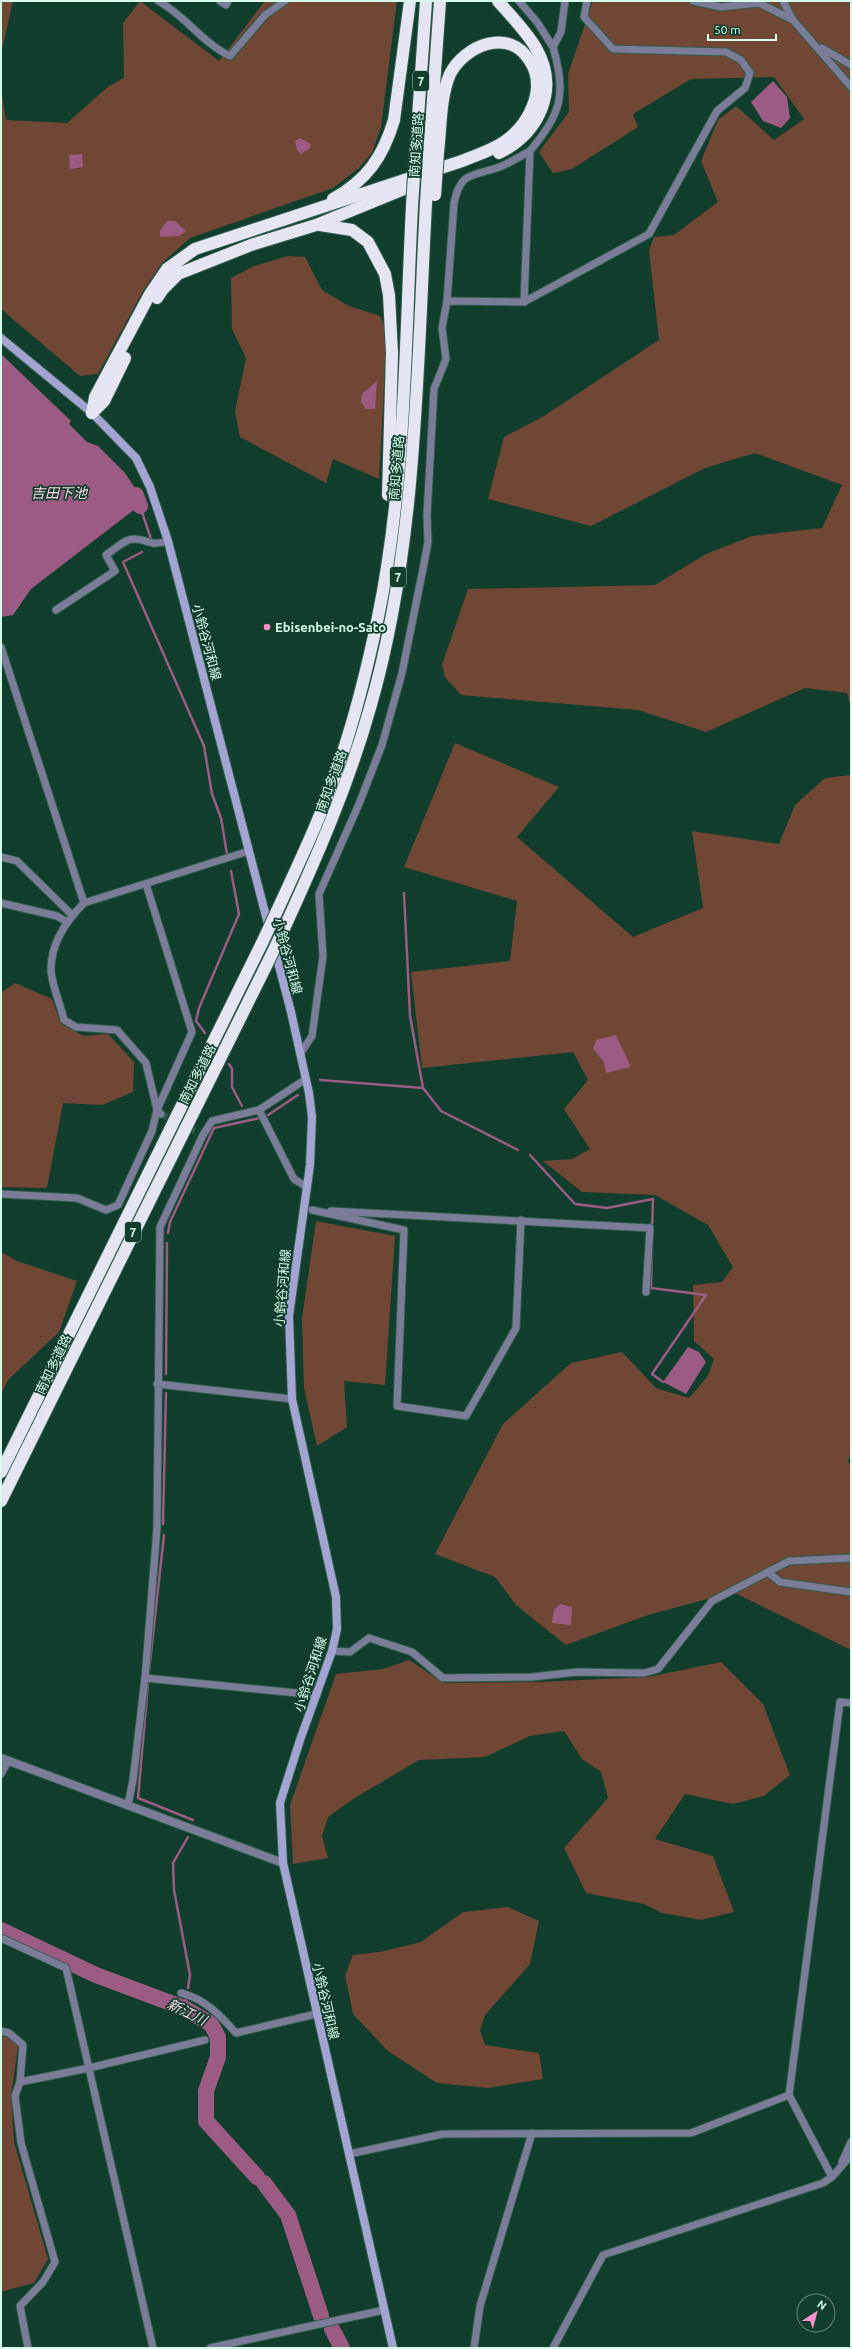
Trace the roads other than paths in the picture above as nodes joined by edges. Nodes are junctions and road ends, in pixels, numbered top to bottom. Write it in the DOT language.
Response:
graph roads {
  1 [pos="158,1"];
  2 [pos="220,1"];
  3 [pos="228,1"];
  4 [pos="285,1"];
  5 [pos="410,1"];
  6 [pos="426,1"];
  7 [pos="440,1"];
  8 [pos="498,1"];
  9 [pos="519,1"];
  10 [pos="565,1"];
  11 [pos="587,1"];
  12 [pos="694,1"];
  13 [pos="783,1"];
  14 [pos="793,20"];
  15 [pos="814,44"];
  16 [pos="553,47"];
  17 [pos="851,65"];
  18 [pos="851,87"];
  19 [pos="530,151"];
  20 [pos="434,154"];
  21 [pos="316,208"];
  22 [pos="316,225"];
  23 [pos="447,301"];
  24 [pos="524,302"];
  25 [pos="1,338"];
  26 [pos="92,413"];
  27 [pos="395,511"];
  28 [pos="168,542"];
  29 [pos="56,610"];
  30 [pos="1,647"];
  31 [pos="249,851"];
  32 [pos="1,857"];
  33 [pos="146,884"];
  34 [pos="1,903"];
  35 [pos="84,903"];
  36 [pos="72,915"];
  37 [pos="67,922"];
  38 [pos="300,1054"];
  39 [pos="306,1079"];
  40 [pos="259,1110"];
  41 [pos="159,1112"];
  42 [pos="195,1131"];
  43 [pos="203,1135"];
  44 [pos="307,1187"];
  45 [pos="1,1194"];
  46 [pos="303,1209"];
  47 [pos="312,1210"];
  48 [pos="521,1220"];
  49 [pos="646,1292"];
  50 [pos="157,1384"];
  51 [pos="292,1399"];
  52 [pos="1,1472"];
  53 [pos="1,1501"];
  54 [pos="851,1558"];
  55 [pos="769,1573"];
  56 [pos="851,1592"];
  57 [pos="332,1651"];
  58 [pos="145,1678"];
  59 [pos="317,1695"];
  60 [pos="851,1703"];
  61 [pos="5,1759"];
  62 [pos="1,1774"];
  63 [pos="128,1805"];
  64 [pos="283,1863"];
  65 [pos="1,1938"];
  66 [pos="181,1993"];
  67 [pos="316,2014"];
  68 [pos="1,2032"];
  69 [pos="205,2040"];
  70 [pos="89,2068"];
  71 [pos="20,2082"];
  72 [pos="789,2096"];
  73 [pos="532,2133"];
  74 [pos="851,2142"];
  75 [pos="349,2154"];
  76 [pos="851,2155"];
  77 [pos="839,2169"];
  78 [pos="832,2176"];
  79 [pos="384,2310"];
  80 [pos="28,2348"];
  81 [pos="153,2348"];
  82 [pos="210,2348"];
  83 [pos="393,2348"];
  84 [pos="474,2348"];
  85 [pos="553,2348"];
  1 -- 4 [label="street"];
  2 -- 3 [label="street"];
  5 -- 21 [label="highway"];
  6 -- 27 [label="highway, 南知多道路 / 7, bridge"];
  7 -- 20 [label="highway, 南知多道路 / 7"];
  8 -- 22 [label="highway"];
  9 -- 16 [label="street"];
  10 -- 16 [label="street"];
  11 -- 24 [label="street"];
  12 -- 14 [label="street"];
  13 -- 14 [label="street"];
  14 -- 15 [label="street"];
  15 -- 17 [label="street"];
  15 -- 18 [label="street"];
  16 -- 19 [label="street"];
  19 -- 23 [label="street"];
  19 -- 24 [label="street"];
  20 -- 21 [label="highway"];
  20 -- 53 [label="highway, 南知多道路 / 7, bridge"];
  21 -- 26 [label="highway"];
  22 -- 26 [label="highway"];
  22 -- 27 [label="highway"];
  23 -- 24 [label="street"];
  23 -- 38 [label="street"];
  25 -- 26 [label="main road, 小鈴谷河和線"];
  26 -- 28 [label="main road, 小鈴谷河和線"];
  27 -- 52 [label="highway, 南知多道路 / 7, bridge"];
  28 -- 29 [label="street"];
  28 -- 31 [label="main road, 小鈴谷河和線"];
  30 -- 35 [label="street"];
  31 -- 33 [label="street"];
  31 -- 38 [label="main road, 小鈴谷河和線"];
  32 -- 36 [label="street"];
  33 -- 35 [label="street"];
  33 -- 41 [label="street"];
  34 -- 37 [label="street"];
  35 -- 36 [label="street"];
  36 -- 37 [label="street"];
  37 -- 41 [label="street"];
  38 -- 39 [label="main road, 小鈴谷河和線"];
  39 -- 40 [label="street"];
  39 -- 44 [label="main road, 小鈴谷河和線"];
  40 -- 43 [label="street"];
  40 -- 44 [label="street"];
  41 -- 45 [label="street"];
  42 -- 43 [label="street"];
  43 -- 50 [label="street"];
  44 -- 46 [label="main road, 小鈴谷河和線"];
  46 -- 47 [label="street"];
  46 -- 51 [label="main road, 小鈴谷河和線"];
  47 -- 48 [label="street"];
  47 -- 48 [label="street"];
  48 -- 49 [label="street"];
  50 -- 51 [label="street"];
  50 -- 58 [label="street"];
  51 -- 57 [label="main road, 小鈴谷河和線"];
  54 -- 55 [label="street"];
  55 -- 56 [label="street"];
  55 -- 57 [label="street"];
  57 -- 59 [label="main road, 小鈴谷河和線"];
  58 -- 59 [label="street"];
  58 -- 63 [label="street"];
  59 -- 64 [label="main road, 小鈴谷河和線"];
  60 -- 72 [label="street"];
  61 -- 62 [label="street"];
  61 -- 63 [label="street"];
  63 -- 64 [label="street"];
  64 -- 67 [label="main road, 小鈴谷河和線"];
  65 -- 70 [label="street"];
  66 -- 67 [label="street"];
  67 -- 75 [label="main road, 小鈴谷河和線"];
  68 -- 71 [label="street"];
  69 -- 70 [label="street"];
  70 -- 71 [label="street"];
  70 -- 81 [label="street"];
  71 -- 80 [label="street"];
  72 -- 73 [label="street"];
  72 -- 78 [label="street"];
  73 -- 75 [label="street"];
  73 -- 84 [label="street"];
  74 -- 77 [label="street"];
  75 -- 79 [label="main road, 小鈴谷河和線"];
  76 -- 77 [label="street"];
  77 -- 78 [label="street"];
  78 -- 85 [label="street"];
  79 -- 82 [label="street"];
  79 -- 83 [label="main road, 小鈴谷河和線"];
}
